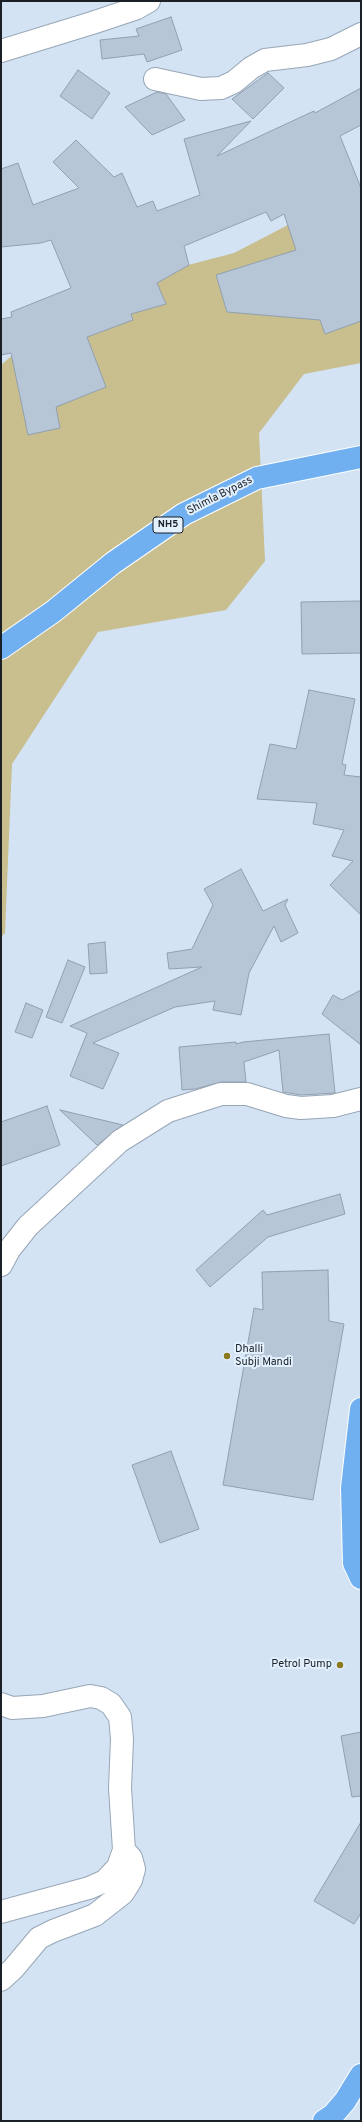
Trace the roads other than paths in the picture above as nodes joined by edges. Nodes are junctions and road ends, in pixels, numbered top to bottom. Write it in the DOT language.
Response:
graph roads {
  1 [pos="149,1"];
  2 [pos="361,34"];
  3 [pos="1,51"];
  4 [pos="155,79"];
  5 [pos="361,457"];
  6 [pos="1,648"];
  7 [pos="361,1098"];
  8 [pos="1,1265"];
  9 [pos="361,1409"];
  10 [pos="361,1578"];
  11 [pos="1,1704"];
  12 [pos="124,1850"];
  13 [pos="1,1912"];
  14 [pos="1,1980"];
  15 [pos="361,2075"];
  16 [pos="324,2121"];
  1 -- 3 [label="street"];
  2 -- 4 [label="street"];
  5 -- 6 [label="highway, Shimla Bypass / NH5"];
  7 -- 8 [label="street"];
  9 -- 10 [label="highway"];
  11 -- 12 [label="street"];
  12 -- 13 [label="street"];
  12 -- 14 [label="street"];
  15 -- 16 [label="highway"];
}
